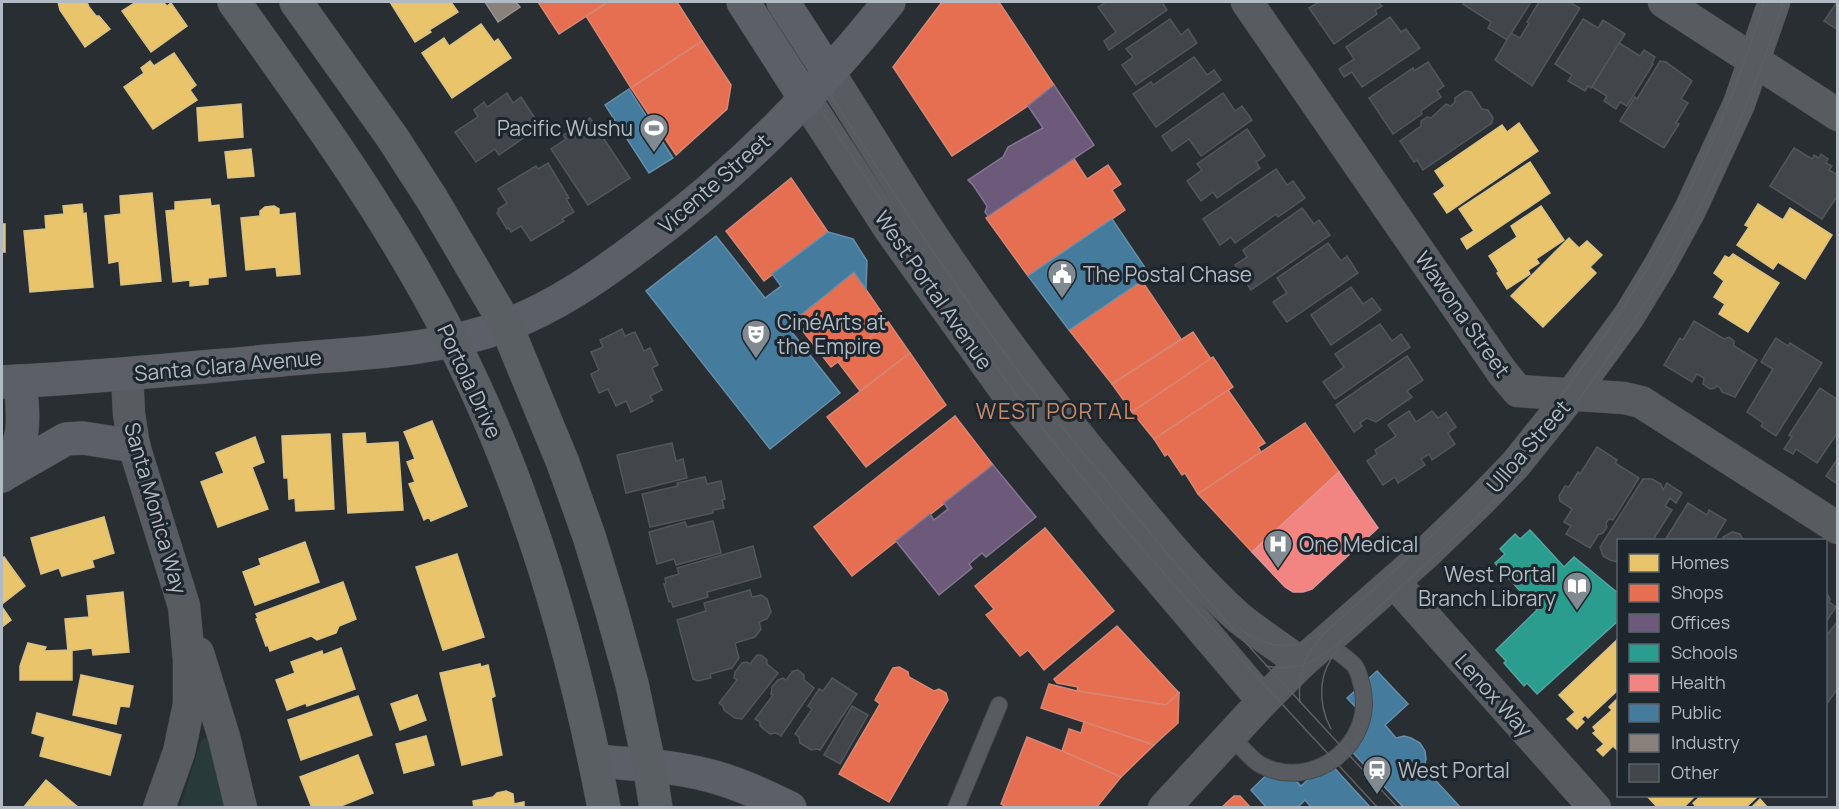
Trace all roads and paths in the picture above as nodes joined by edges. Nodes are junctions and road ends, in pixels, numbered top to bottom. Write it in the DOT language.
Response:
graph roads {
  1 [pos="234,2"];
  2 [pos="296,2"];
  3 [pos="743,2"];
  4 [pos="783,2"];
  5 [pos="889,2"];
  6 [pos="1247,2"];
  7 [pos="1664,2"];
  8 [pos="1774,2"];
  9 [pos="1755,60"];
  10 [pos="829,73"];
  11 [pos="806,100"];
  12 [pos="1838,115"];
  13 [pos="506,325"];
  14 [pos="453,340"];
  15 [pos="127,374"];
  16 [pos="11,381"];
  17 [pos="1572,394"];
  18 [pos="134,446"];
  19 [pos="2,475"];
  20 [pos="1838,528"];
  21 [pos="1394,582"];
  22 [pos="184,606"];
  23 [pos="1325,643"];
  24 [pos="1301,663"];
  25 [pos="1263,701"];
  26 [pos="999,705"];
  27 [pos="1232,736"];
  28 [pos="595,761"];
  29 [pos="650,764"];
  30 [pos="159,807"];
  31 [pos="241,807"];
  32 [pos="604,807"];
  33 [pos="656,807"];
  34 [pos="790,807"];
  35 [pos="956,807"];
  36 [pos="1164,807"];
  37 [pos="1595,807"];
  1 -- 14 [label="main road, Portola Drive"];
  2 -- 13 [label="main road"];
  3 -- 11 [label="street, West Portal Avenue"];
  4 -- 10 [label="street, West Portal Avenue"];
  5 -- 10 [label="street, Vicente Street"];
  6 -- 17 [label="street, Wawona Street"];
  7 -- 9 [label="street"];
  8 -- 9 [label="street, Ulloa Street"];
  9 -- 12 [label="street"];
  9 -- 17 [label="street, Ulloa Street"];
  10 -- 11 [label="street, Vicente Street"];
  10 -- 24 [label="street, West Portal Avenue"];
  11 -- 13 [label="street, Vicente Street"];
  11 -- 25 [label="street, West Portal Avenue"];
  13 -- 14 [label="street, Vicente Street"];
  13 -- 29 [label="main road"];
  14 -- 15 [label="street, Santa Clara Avenue"];
  14 -- 28 [label="main road, Portola Drive"];
  15 -- 16 [label="street, Santa Clara Avenue"];
  15 -- 18 [label="street, Santa Monica Way"];
  16 -- 19 [label="street"];
  17 -- 20 [label="street, Wawona Street"];
  17 -- 21 [label="street, Ulloa Street"];
  18 -- 19 [label="street"];
  18 -- 22 [label="street, Santa Monica Way"];
  21 -- 23 [label="street, Ulloa Street"];
  21 -- 37 [label="street, Lenox Way"];
  22 -- 30 [label="street, Santa Monica Way"];
  22 -- 31 [label="street, Santa Monica Way"];
  23 -- 24 [label="street, Ulloa Street"];
  23 -- 27 [label="lane"];
  24 -- 25 [label="street, Ulloa Street"];
  25 -- 27 [label="street, Ulloa Street"];
  26 -- 35 [label="lane"];
  27 -- 36 [label="street, Ulloa Street"];
  28 -- 29 [label="street"];
  28 -- 32 [label="main road, Portola Drive"];
  29 -- 33 [label="main road"];
  29 -- 34 [label="street"];
}
